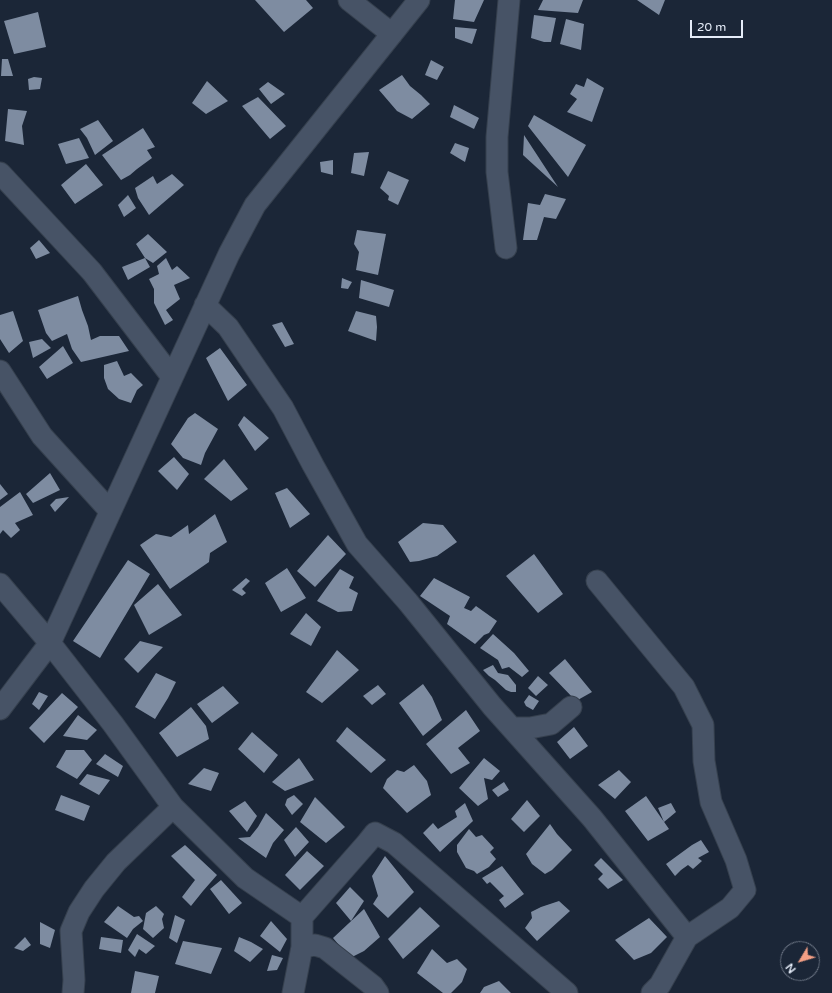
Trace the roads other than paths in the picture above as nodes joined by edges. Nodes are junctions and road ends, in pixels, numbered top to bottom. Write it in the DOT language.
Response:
graph roads {
  1 [pos="349,0"];
  2 [pos="420,0"];
  3 [pos="509,0"];
  4 [pos="392,34"];
  5 [pos="0,173"];
  6 [pos="506,248"];
  7 [pos="205,305"];
  8 [pos="0,371"];
  9 [pos="172,377"];
  10 [pos="110,511"];
  11 [pos="597,581"];
  12 [pos="0,584"];
  13 [pos="50,643"];
  14 [pos="571,707"];
  15 [pos="0,709"];
  16 [pos="512,728"];
  17 [pos="173,806"];
  18 [pos="302,917"];
  19 [pos="687,937"];
  20 [pos="302,947"];
  21 [pos="73,993"];
  22 [pos="293,993"];
  23 [pos="378,993"];
  24 [pos="567,993"];
  25 [pos="652,993"];
  1 -- 4 [label="street"];
  2 -- 4 [label="street"];
  3 -- 6 [label="street"];
  4 -- 7 [label="street"];
  5 -- 9 [label="street"];
  7 -- 9 [label="street"];
  7 -- 16 [label="street"];
  8 -- 10 [label="street"];
  9 -- 10 [label="street"];
  10 -- 13 [label="street"];
  11 -- 19 [label="street"];
  12 -- 13 [label="street"];
  13 -- 15 [label="street"];
  13 -- 17 [label="street"];
  14 -- 16 [label="street"];
  16 -- 19 [label="street"];
  17 -- 18 [label="street"];
  17 -- 21 [label="street"];
  18 -- 20 [label="street"];
  18 -- 24 [label="street"];
  19 -- 25 [label="street"];
  20 -- 22 [label="street"];
  20 -- 23 [label="street"];
}
